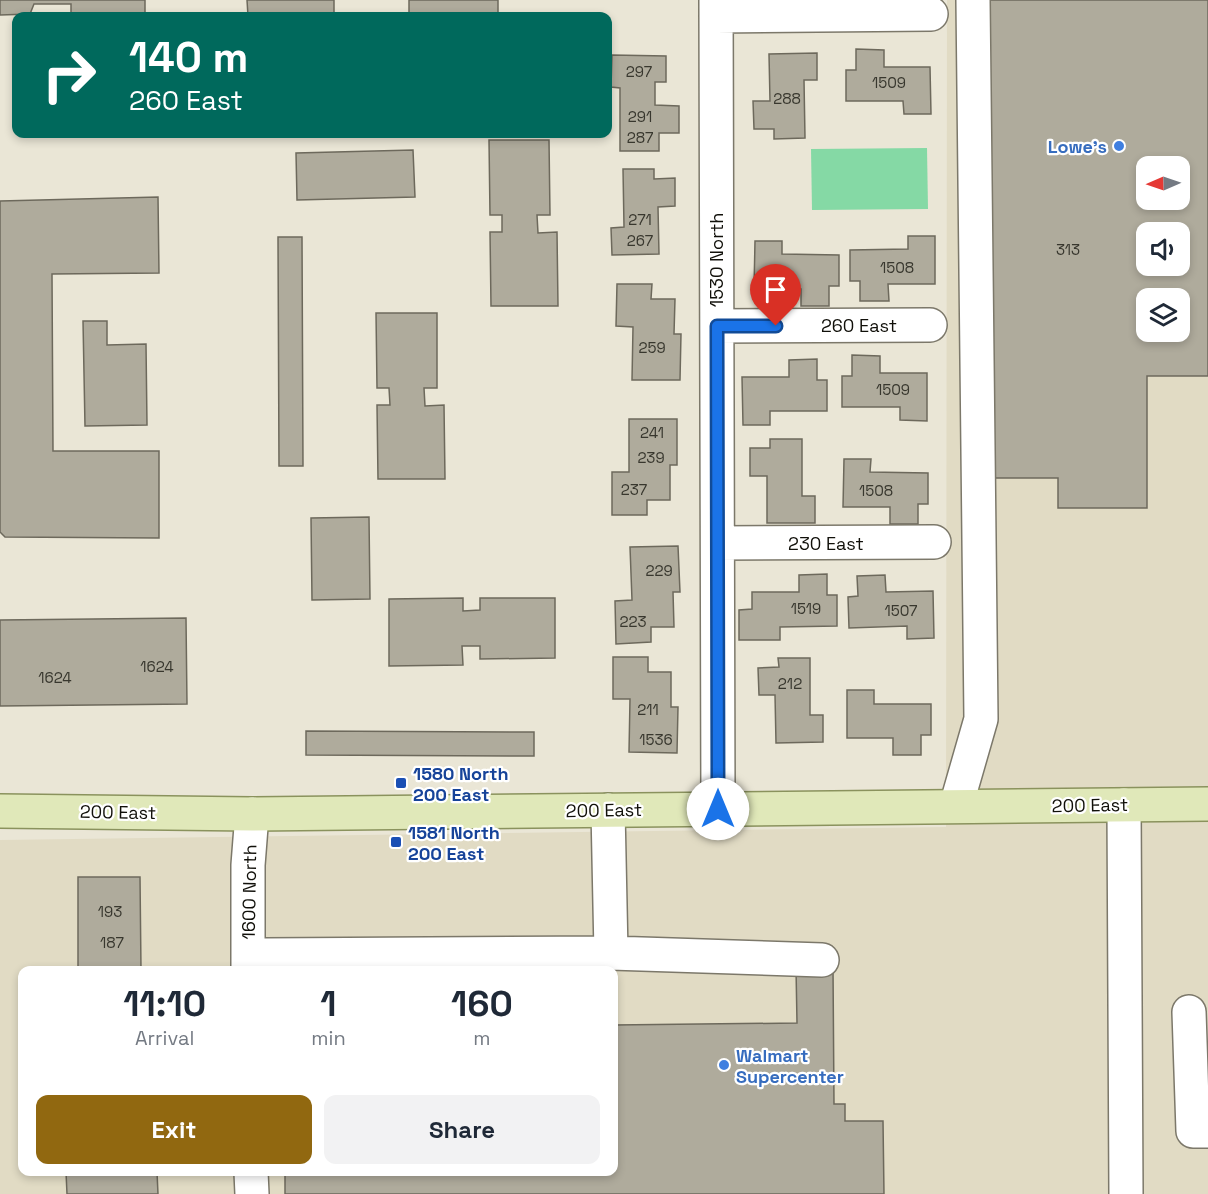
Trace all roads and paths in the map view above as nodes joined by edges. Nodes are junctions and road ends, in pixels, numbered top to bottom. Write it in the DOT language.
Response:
graph roads {
  1 [pos="973,0"];
  2 [pos="716,8"];
  3 [pos="930,14"];
  4 [pos="930,325"];
  5 [pos="717,326"];
  6 [pos="934,542"];
  7 [pos="718,543"];
  8 [pos="1208,804"];
  9 [pos="1124,805"];
  10 [pos="956,806"];
  11 [pos="718,809"];
  12 [pos="608,810"];
  13 [pos="0,811"];
  14 [pos="252,814"];
  15 [pos="611,953"];
  16 [pos="822,960"];
  17 [pos="248,964"];
  18 [pos="1189,1012"];
  19 [pos="1208,1131"];
  20 [pos="251,1176"];
  21 [pos="252,1194"];
  22 [pos="1126,1194"];
  1 -- 10 [label="street"];
  2 -- 3 [label="street"];
  2 -- 5 [label="street, 1530 North"];
  4 -- 5 [label="street, 260 East"];
  5 -- 7 [label="street, 1530 North"];
  6 -- 7 [label="street, 230 East"];
  7 -- 11 [label="street, 1530 North"];
  8 -- 9 [label="main road, 200 East"];
  9 -- 10 [label="main road, 200 East"];
  9 -- 22 [label="street"];
  10 -- 11 [label="main road, 200 East"];
  11 -- 12 [label="main road, 200 East"];
  12 -- 14 [label="main road, 200 East"];
  12 -- 15 [label="street"];
  13 -- 14 [label="main road, 200 East"];
  14 -- 17 [label="street, 1600 North"];
  15 -- 16 [label="street"];
  15 -- 17 [label="street"];
  18 -- 19 [label="street"];
  20 -- 21 [label="street"];
}
